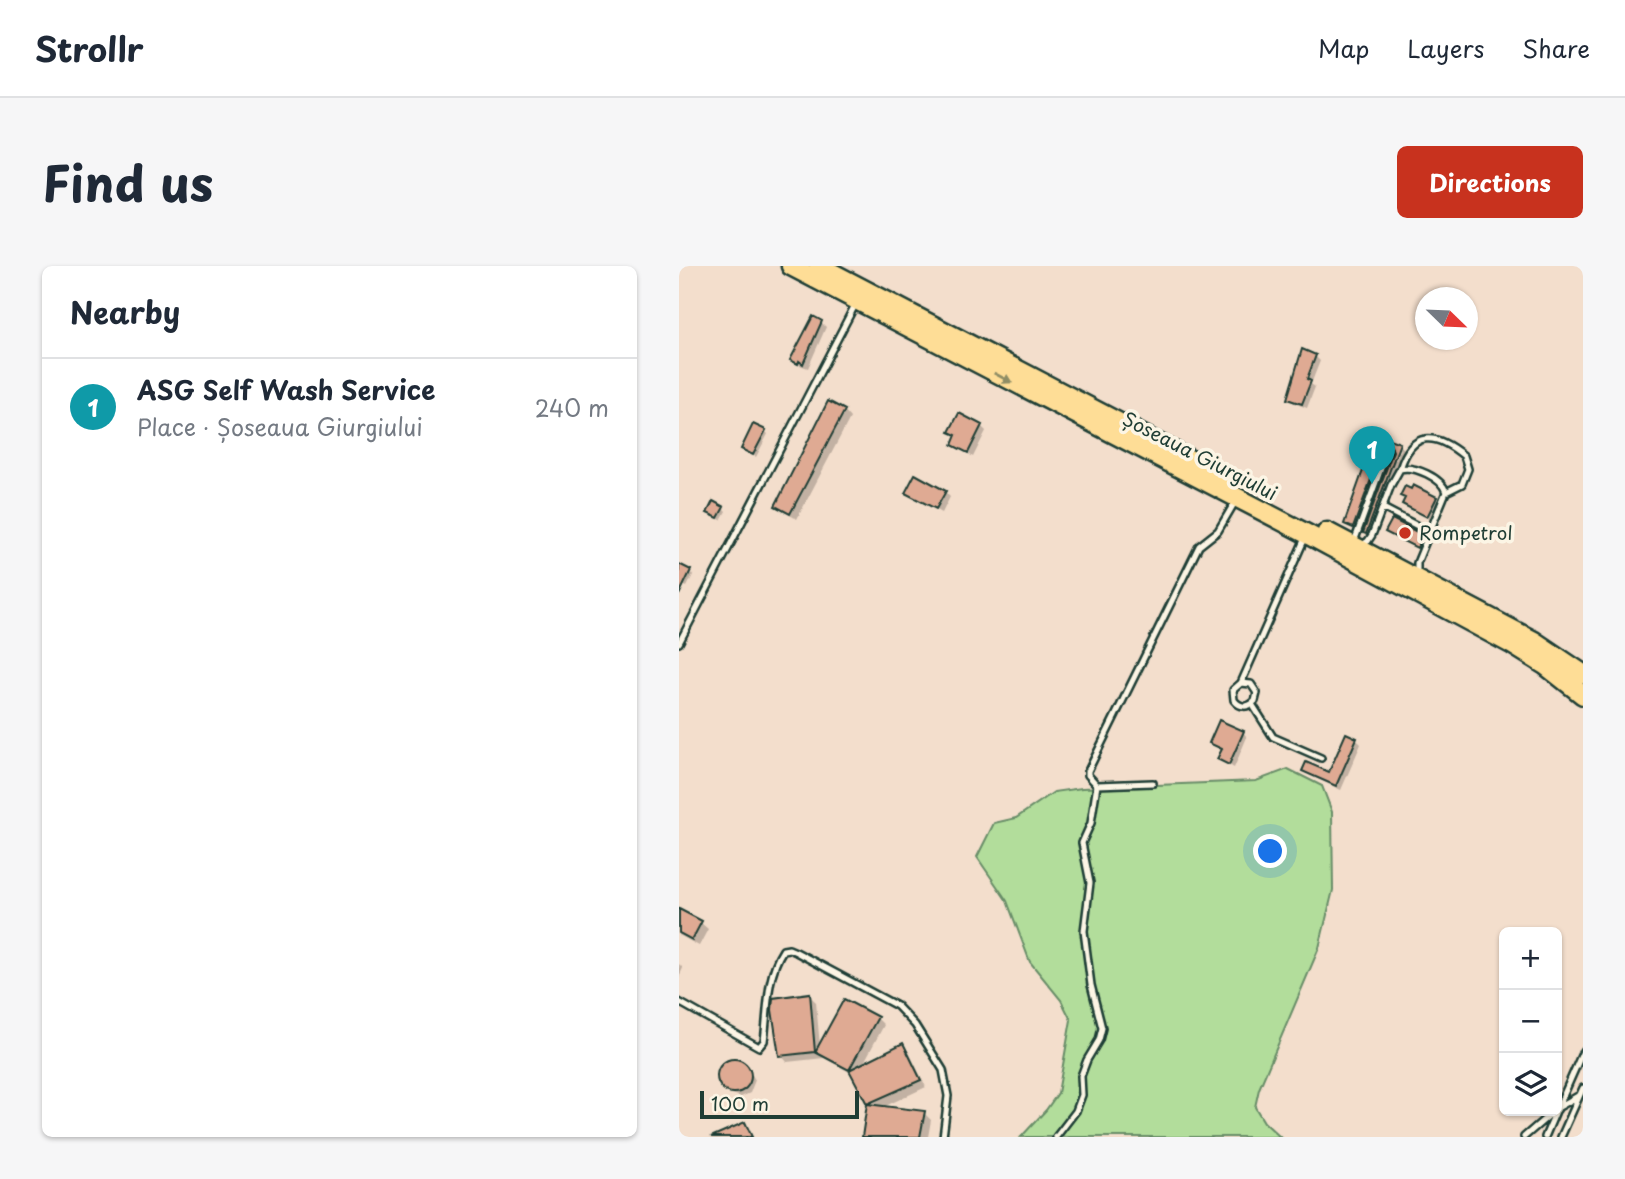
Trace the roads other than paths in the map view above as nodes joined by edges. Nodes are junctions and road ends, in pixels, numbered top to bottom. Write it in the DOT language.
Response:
graph roads {
  1 [pos="791,266"];
  2 [pos="819,266"];
  3 [pos="858,301"];
  4 [pos="1388,449"];
  5 [pos="1400,469"];
  6 [pos="1445,492"];
  7 [pos="1237,498"];
  8 [pos="1383,508"];
  9 [pos="1429,532"];
  10 [pos="1307,534"];
  11 [pos="1354,546"];
  12 [pos="1417,579"];
  13 [pos="679,643"];
  14 [pos="1583,674"];
  15 [pos="1241,683"];
  16 [pos="1583,695"];
  17 [pos="1252,704"];
  18 [pos="1321,758"];
  19 [pos="1153,783"];
  20 [pos="1097,785"];
  21 [pos="679,1002"];
  22 [pos="1583,1051"];
  23 [pos="1583,1088"];
  24 [pos="1580,1095"];
  25 [pos="1562,1096"];
  26 [pos="1562,1106"];
  27 [pos="1548,1116"];
  28 [pos="1553,1116"];
  29 [pos="943,1137"];
  30 [pos="1056,1137"];
  31 [pos="1524,1137"];
  32 [pos="1545,1137"];
  33 [pos="1561,1137"];
  1 -- 3 [label="highway, Șoseaua Giurgiului"];
  2 -- 11 [label="highway, Șoseaua Giurgiului"];
  3 -- 7 [label="highway, Șoseaua Giurgiului, one-way"];
  3 -- 13 [label="lane"];
  4 -- 11 [label="lane"];
  5 -- 6 [label="lane"];
  5 -- 6 [label="lane"];
  5 -- 8 [label="lane"];
  6 -- 9 [label="lane"];
  7 -- 10 [label="highway, Șoseaua Giurgiului"];
  7 -- 20 [label="lane"];
  8 -- 9 [label="lane"];
  8 -- 11 [label="lane"];
  9 -- 12 [label="lane"];
  10 -- 15 [label="lane"];
  10 -- 16 [label="highway, Șoseaua Giurgiului"];
  11 -- 12 [label="highway, Șoseaua Giurgiului"];
  12 -- 14 [label="highway, Șoseaua Giurgiului"];
  15 -- 17 [label="lane"];
  15 -- 17 [label="lane"];
  17 -- 18 [label="lane"];
  19 -- 20 [label="lane"];
  20 -- 30 [label="lane"];
  21 -- 29 [label="lane"];
  22 -- 25 [label="lane"];
  23 -- 24 [label="lane"];
  24 -- 26 [label="lane"];
  24 -- 33 [label="lane"];
  27 -- 31 [label="lane"];
  28 -- 32 [label="lane"];
}
